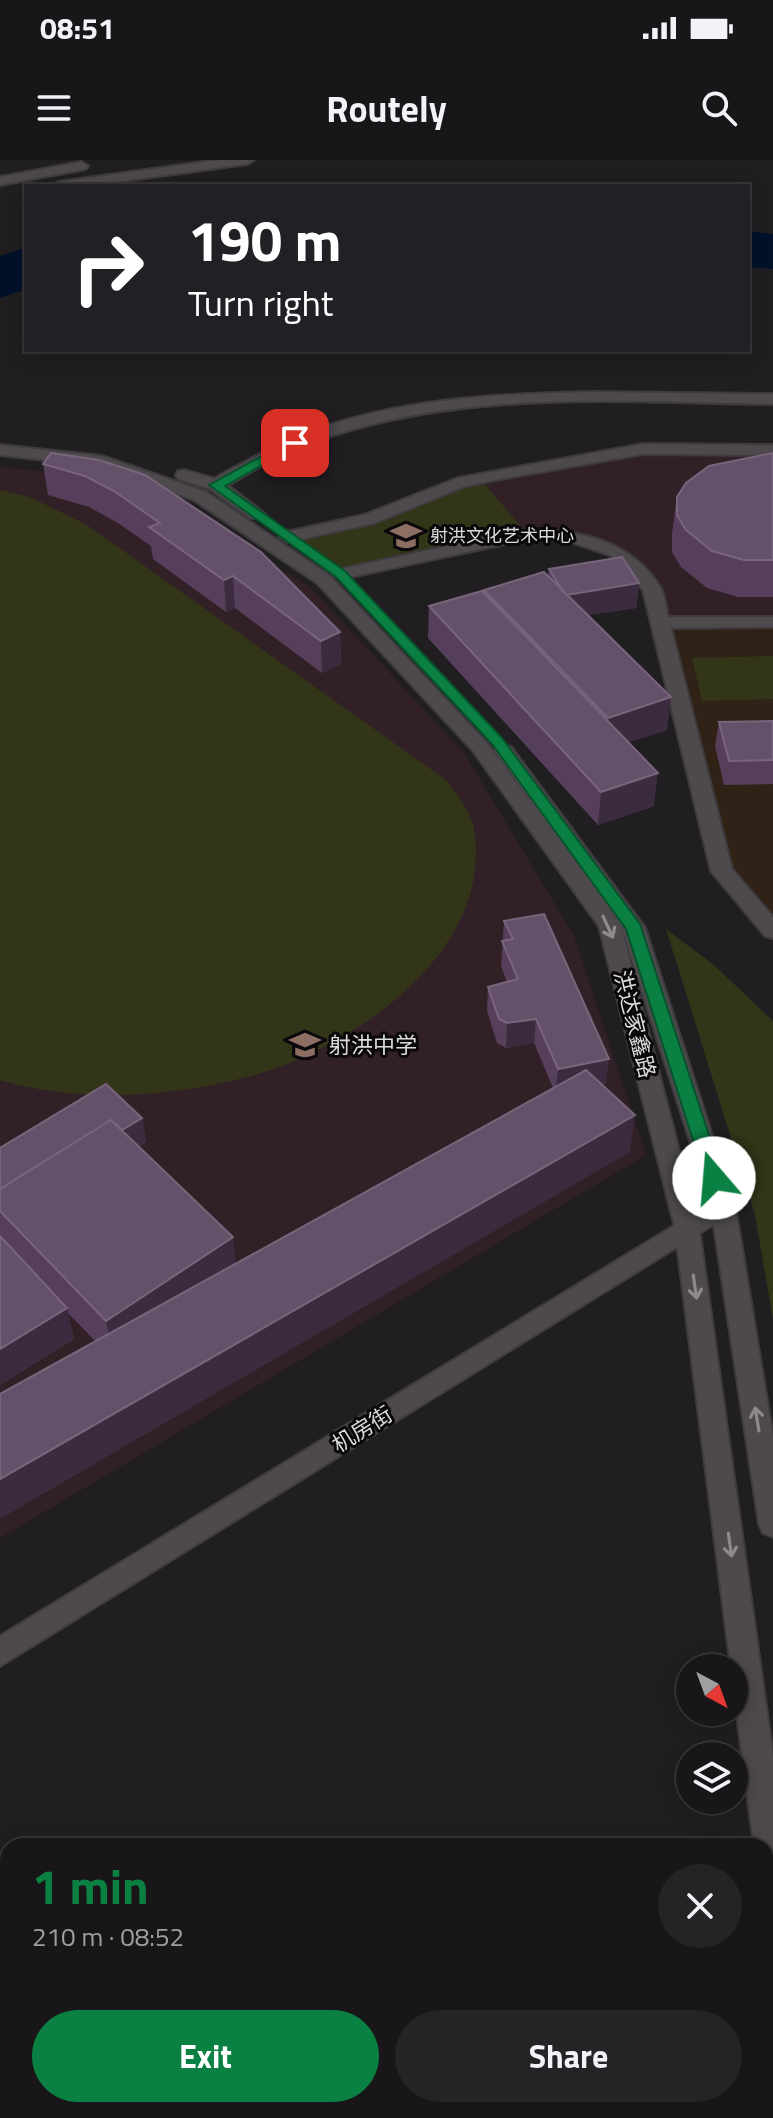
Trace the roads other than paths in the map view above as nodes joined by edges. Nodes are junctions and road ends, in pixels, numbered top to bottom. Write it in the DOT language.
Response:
graph roads {
  1 [pos="247,160"];
  2 [pos="101,164"];
  3 [pos="0,181"];
  4 [pos="73,184"];
  5 [pos="773,399"];
  6 [pos="0,437"];
  7 [pos="0,450"];
  8 [pos="773,450"];
  9 [pos="216,485"];
  10 [pos="288,537"];
  11 [pos="341,574"];
  12 [pos="773,622"];
  13 [pos="660,623"];
  14 [pos="773,931"];
  15 [pos="723,1206"];
  16 [pos="687,1228"];
  17 [pos="773,1524"];
  18 [pos="0,1652"];
  19 [pos="769,1838"];
  1 -- 4 [label="main road"];
  2 -- 3 [label="main road"];
  5 -- 9 [label="main road"];
  6 -- 9 [label="main road, 洪达家鑫路"];
  7 -- 16 [label="main road, 洪达家鑫路, one-way"];
  8 -- 10 [label="main road"];
  9 -- 10 [label="main road, 洪达家鑫路"];
  10 -- 11 [label="main road, 洪达家鑫路"];
  11 -- 13 [label="main road"];
  11 -- 15 [label="main road, 洪达家鑫路"];
  12 -- 13 [label="main road"];
  13 -- 14 [label="main road"];
  15 -- 16 [label="main road, 机房街"];
  17 -- 15 [label="main road, 洪达家鑫路, one-way"];
  16 -- 18 [label="main road, 机房街"];
  16 -- 19 [label="main road, 洪达家鑫路, one-way"];
}
